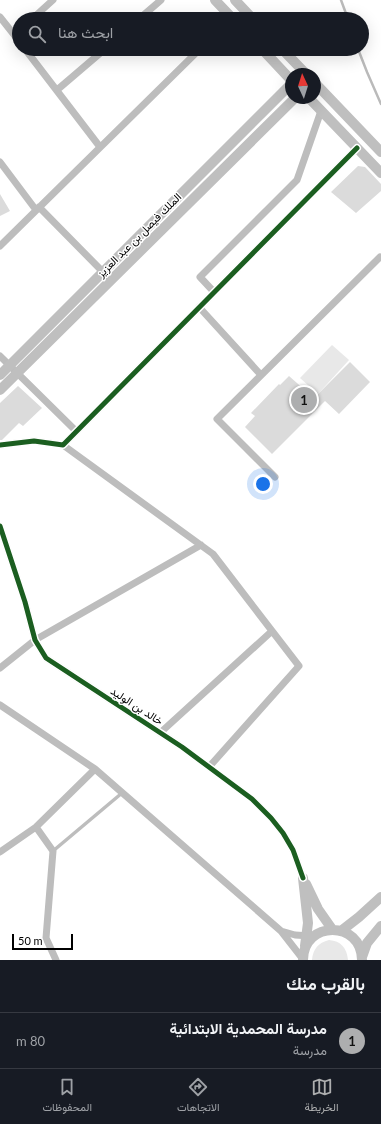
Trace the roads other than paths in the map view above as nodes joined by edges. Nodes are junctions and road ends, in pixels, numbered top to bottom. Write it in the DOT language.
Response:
graph roads {
  1 [pos="53,0"];
  2 [pos="161,0"];
  3 [pos="215,0"];
  4 [pos="235,0"];
  5 [pos="40,12"];
  6 [pos="147,12"];
  7 [pos="226,12"];
  8 [pos="246,12"];
  9 [pos="0,17"];
  10 [pos="12,30"];
  11 [pos="30,56"];
  12 [pos="97,56"];
  13 [pos="193,56"];
  14 [pos="269,56"];
  15 [pos="288,56"];
  16 [pos="299,68"];
  17 [pos="285,74"];
  18 [pos="321,89"];
  19 [pos="57,90"];
  20 [pos="285,90"];
  21 [pos="289,104"];
  22 [pos="315,104"];
  23 [pos="321,111"];
  24 [pos="100,147"];
  25 [pos="357,148"];
  26 [pos="381,152"];
  27 [pos="0,162"];
  28 [pos="381,173"];
  29 [pos="38,208"];
  30 [pos="0,246"];
  31 [pos="380,257"];
  32 [pos="103,272"];
  33 [pos="214,292"];
  34 [pos="199,307"];
  35 [pos="0,356"];
  36 [pos="13,370"];
  37 [pos="0,375"];
  38 [pos="261,375"];
  39 [pos="0,390"];
  40 [pos="76,431"];
  41 [pos="0,445"];
  42 [pos="63,445"];
  43 [pos="275,477"];
  44 [pos="0,526"];
  45 [pos="201,545"];
  46 [pos="272,631"];
  47 [pos="35,640"];
  48 [pos="0,668"];
  49 [pos="0,705"];
  50 [pos="160,733"];
  51 [pos="209,767"];
  52 [pos="95,769"];
  53 [pos="122,793"];
  54 [pos="36,827"];
  55 [pos="52,851"];
  56 [pos="0,852"];
  57 [pos="302,878"];
  58 [pos="381,898"];
  59 [pos="381,926"];
  60 [pos="336,930"];
  61 [pos="282,931"];
  62 [pos="310,936"];
  63 [pos="303,956"];
  64 [pos="362,959"];
  65 [pos="56,960"];
  1 -- 5 [label="street"];
  2 -- 6 [label="street"];
  3 -- 7 [label="street"];
  4 -- 8 [label="street"];
  9 -- 10 [label="street"];
  11 -- 19 [label="street"];
  12 -- 19 [label="street"];
  13 -- 24 [label="street"];
  14 -- 17 [label="street"];
  15 -- 16 [label="street"];
  18 -- 26 [label="street"];
  19 -- 24 [label="street"];
  20 -- 32 [label="street, الملك فيصل بن عبد العزيز"];
  21 -- 36 [label="street, الملك فيصل بن عبد العزيز"];
  22 -- 23 [label="street"];
  23 -- 25 [label="street"];
  23 -- 33 [label="street"];
  24 -- 29 [label="street"];
  25 -- 28 [label="street"];
  25 -- 33 [label="street"];
  27 -- 29 [label="street"];
  29 -- 30 [label="street"];
  29 -- 32 [label="street"];
  31 -- 38 [label="street"];
  32 -- 36 [label="street, الملك فيصل بن عبد العزيز"];
  33 -- 34 [label="street"];
  34 -- 38 [label="street"];
  34 -- 40 [label="street"];
  35 -- 36 [label="street"];
  36 -- 37 [label="street, الملك فيصل بن عبد العزيز"];
  36 -- 39 [label="street, الملك فيصل بن عبد العزيز"];
  36 -- 40 [label="street"];
  38 -- 43 [label="street"];
  40 -- 42 [label="street"];
  41 -- 42 [label="street"];
  42 -- 45 [label="street"];
  44 -- 47 [label="street, خالد بن الوليد"];
  45 -- 46 [label="street"];
  45 -- 47 [label="street"];
  46 -- 50 [label="street"];
  46 -- 51 [label="street"];
  47 -- 48 [label="street"];
  47 -- 50 [label="street, خالد بن الوليد"];
  49 -- 52 [label="street"];
  50 -- 51 [label="street, خالد بن الوليد"];
  51 -- 57 [label="street, خالد بن الوليد"];
  52 -- 53 [label="street"];
  52 -- 54 [label="street"];
  53 -- 55 [label="lane"];
  53 -- 61 [label="street"];
  54 -- 55 [label="street"];
  54 -- 56 [label="street"];
  55 -- 65 [label="street"];
  57 -- 60 [label="street"];
  57 -- 62 [label="street"];
  58 -- 60 [label="street"];
  59 -- 64 [label="street"];
  60 -- 62 [label="street"];
  60 -- 64 [label="street"];
  61 -- 62 [label="street"];
  61 -- 63 [label="street"];
  62 -- 63 [label="street"];
}
